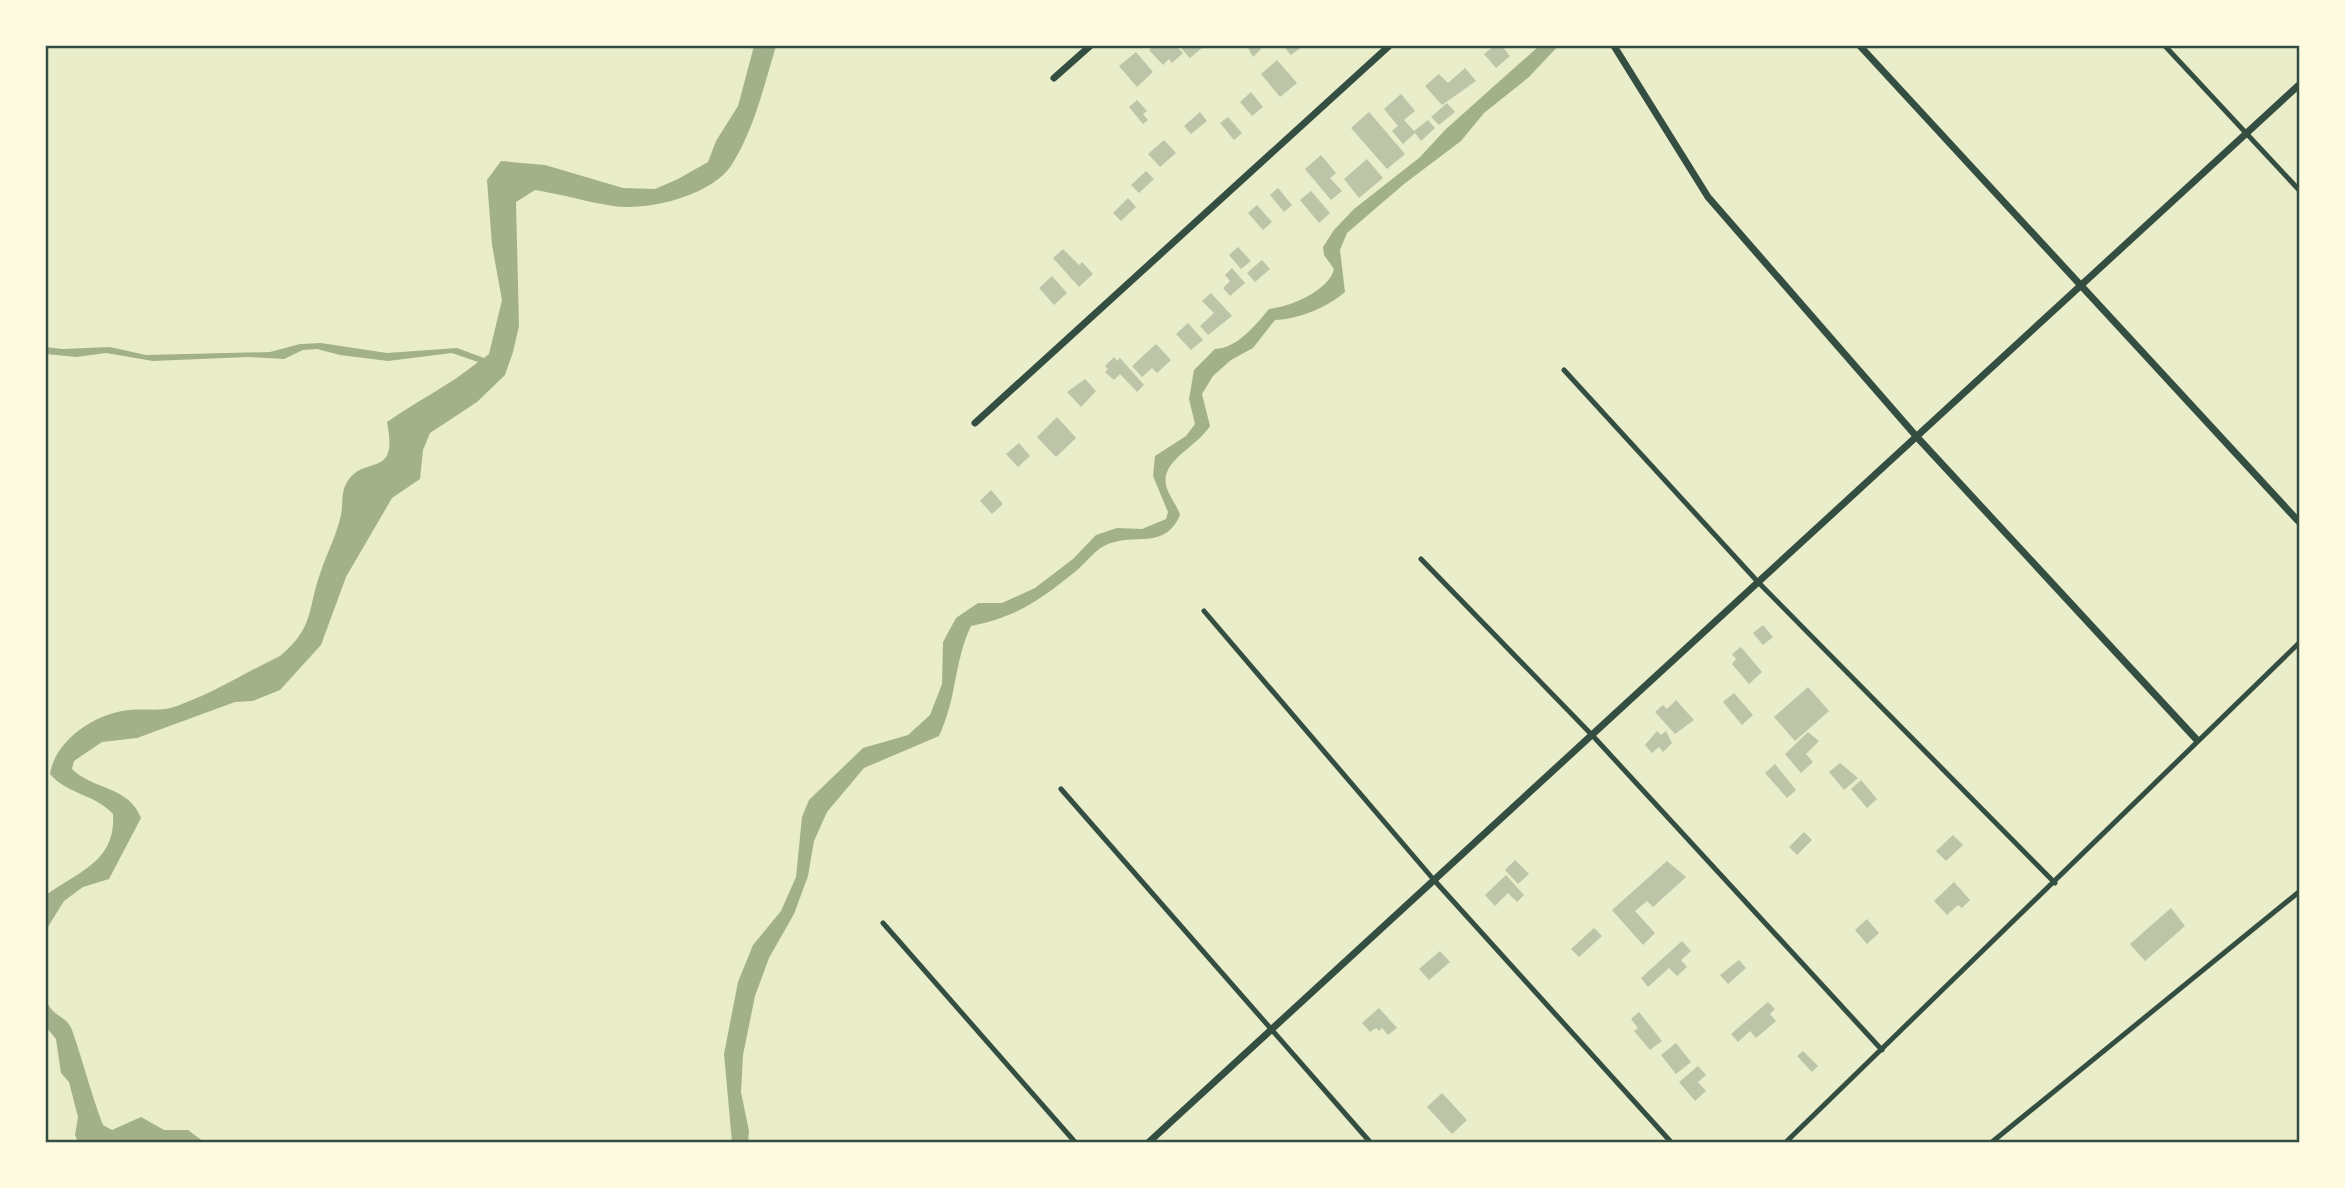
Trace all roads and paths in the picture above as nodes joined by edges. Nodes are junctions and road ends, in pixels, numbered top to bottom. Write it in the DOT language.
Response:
graph roads {
  1 [pos="1090,46"];
  2 [pos="1389,46"];
  3 [pos="1614,46"];
  4 [pos="1860,46"];
  5 [pos="2165,46"];
  6 [pos="1054,78"];
  7 [pos="2300,84"];
  8 [pos="2246,133"];
  9 [pos="2300,191"];
  10 [pos="2079,287"];
  11 [pos="1564,370"];
  12 [pos="975,423"];
  13 [pos="1916,436"];
  14 [pos="2300,523"];
  15 [pos="1421,559"];
  16 [pos="1758,582"];
  17 [pos="1204,611"];
  18 [pos="2300,642"];
  19 [pos="1592,735"];
  20 [pos="2197,740"];
  21 [pos="1061,789"];
  22 [pos="1434,880"];
  23 [pos="2055,883"];
  24 [pos="2300,891"];
  25 [pos="883,923"];
  26 [pos="1270,1031"];
  27 [pos="1882,1050"];
  28 [pos="1074,1143"];
  29 [pos="1149,1143"];
  30 [pos="1370,1143"];
  31 [pos="1671,1143"];
  32 [pos="1786,1143"];
  33 [pos="1992,1143"];
  1 -- 6 [label="street"];
  2 -- 12 [label="street"];
  3 -- 13 [label="street"];
  4 -- 10 [label="street"];
  5 -- 8 [label="lane"];
  7 -- 8 [label="street"];
  8 -- 9 [label="lane"];
  8 -- 10 [label="street"];
  10 -- 13 [label="street"];
  10 -- 14 [label="street"];
  11 -- 16 [label="lane"];
  13 -- 16 [label="street"];
  13 -- 20 [label="street"];
  15 -- 19 [label="lane"];
  16 -- 19 [label="street"];
  16 -- 23 [label="lane"];
  17 -- 22 [label="lane"];
  18 -- 20 [label="lane"];
  19 -- 22 [label="street"];
  19 -- 27 [label="lane"];
  20 -- 23 [label="lane"];
  21 -- 26 [label="lane"];
  22 -- 26 [label="street"];
  22 -- 31 [label="lane"];
  23 -- 27 [label="lane"];
  24 -- 33 [label="lane"];
  25 -- 28 [label="lane"];
  26 -- 29 [label="street"];
  26 -- 30 [label="lane"];
  27 -- 32 [label="lane"];
}
